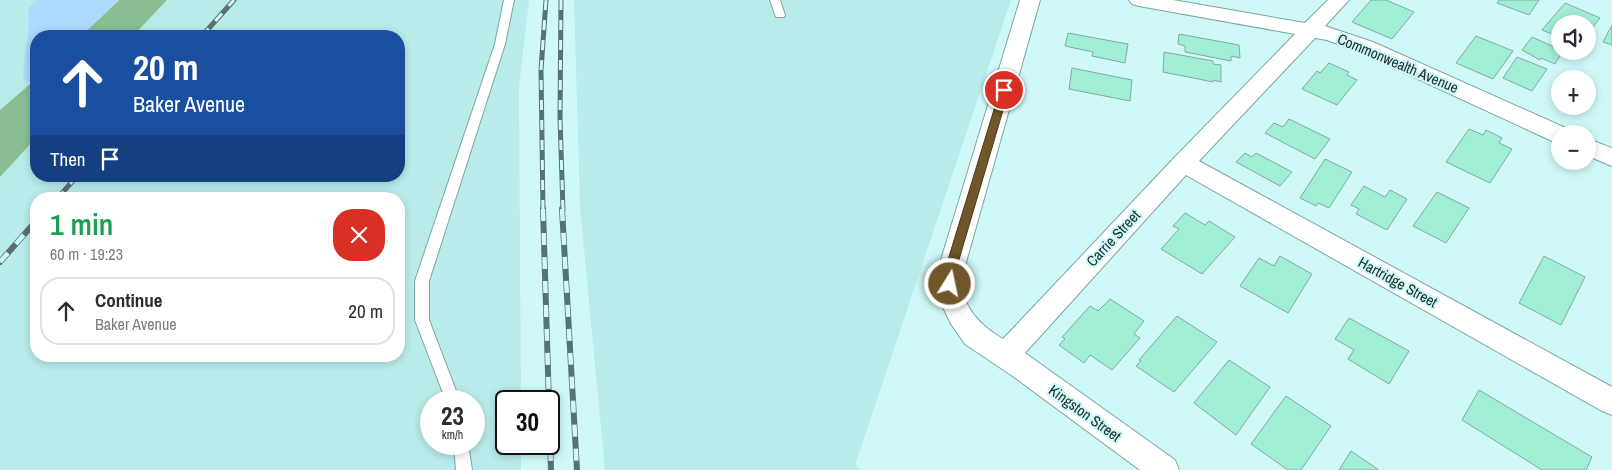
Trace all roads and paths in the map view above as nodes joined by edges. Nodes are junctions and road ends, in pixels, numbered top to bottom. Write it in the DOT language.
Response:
graph roads {
  1 [pos="509,0"];
  2 [pos="775,0"];
  3 [pos="1030,0"];
  4 [pos="1139,0"];
  5 [pos="1339,0"];
  6 [pos="780,15"];
  7 [pos="1311,30"];
  8 [pos="1551,131"];
  9 [pos="1596,151"];
  10 [pos="1612,158"];
  11 [pos="1183,163"];
  12 [pos="1005,356"];
  13 [pos="449,390"];
  14 [pos="1612,402"];
  15 [pos="462,455"];
  16 [pos="464,470"];
  17 [pos="1164,470"];
  1 -- 13 [label="lane"];
  2 -- 6 [label="lane"];
  3 -- 12 [label="street"];
  4 -- 7 [label="street, Commonwealth Avenue"];
  5 -- 7 [label="street, Carrie Street"];
  7 -- 8 [label="street, Commonwealth Avenue"];
  7 -- 11 [label="street, Carrie Street"];
  9 -- 10 [label="street"];
  11 -- 12 [label="street, Carrie Street"];
  11 -- 14 [label="street, Hartridge Street"];
  12 -- 17 [label="street, Kingston Street"];
  15 -- 16 [label="lane"];
}
